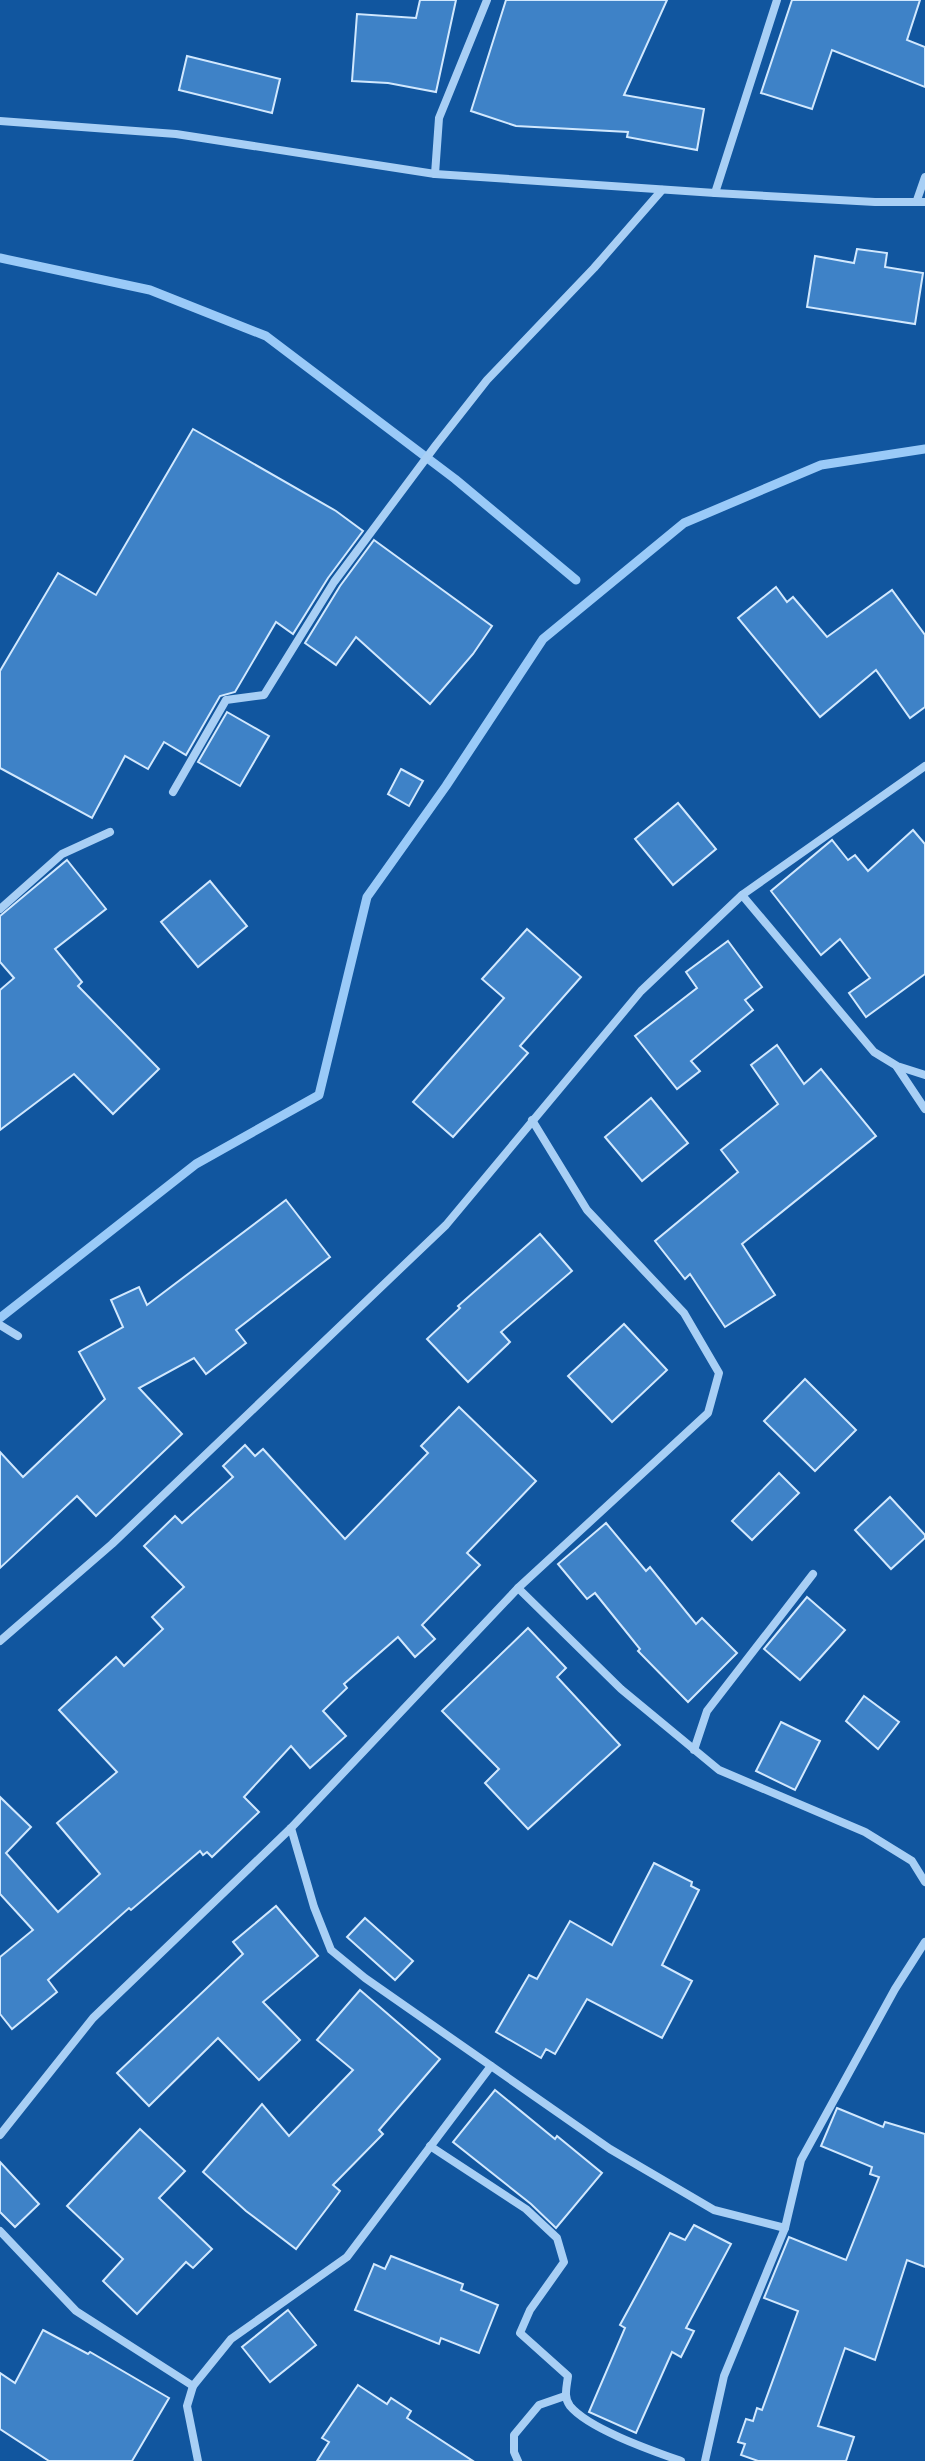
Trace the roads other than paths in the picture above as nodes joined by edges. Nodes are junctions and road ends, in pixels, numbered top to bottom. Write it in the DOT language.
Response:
graph roads {
  1 [pos="487,0"];
  2 [pos="777,0"];
  3 [pos="0,121"];
  4 [pos="435,174"];
  5 [pos="925,177"];
  6 [pos="662,190"];
  7 [pos="715,193"];
  8 [pos="921,201"];
  9 [pos="925,766"];
  10 [pos="173,792"];
  11 [pos="110,832"];
  12 [pos="742,895"];
  13 [pos="0,909"];
  14 [pos="897,1066"];
  15 [pos="925,1075"];
  16 [pos="925,1109"];
  17 [pos="532,1120"];
  18 [pos="0,1325"];
  19 [pos="18,1336"];
  20 [pos="813,1574"];
  21 [pos="518,1588"];
  22 [pos="0,1641"];
  23 [pos="694,1750"];
  24 [pos="291,1828"];
  25 [pos="925,1882"];
  26 [pos="925,1942"];
  27 [pos="491,2066"];
  28 [pos="0,2135"];
  29 [pos="430,2146"];
  30 [pos="785,2228"];
  31 [pos="0,2231"];
  32 [pos="193,2386"];
  33 [pos="565,2396"];
  34 [pos="198,2461"];
  35 [pos="518,2461"];
  36 [pos="681,2461"];
  37 [pos="705,2461"];
  1 -- 4 [label="street"];
  2 -- 7 [label="street"];
  3 -- 4 [label="street"];
  4 -- 6 [label="street"];
  5 -- 8 [label="street"];
  6 -- 7 [label="street"];
  6 -- 10 [label="street"];
  7 -- 8 [label="street"];
  9 -- 12 [label="street"];
  11 -- 13 [label="street"];
  12 -- 14 [label="street"];
  12 -- 17 [label="street"];
  14 -- 15 [label="street"];
  14 -- 16 [label="street"];
  17 -- 21 [label="street"];
  17 -- 22 [label="street"];
  18 -- 19 [label="street"];
  20 -- 23 [label="street"];
  21 -- 23 [label="street"];
  21 -- 24 [label="street"];
  23 -- 25 [label="street"];
  24 -- 27 [label="street"];
  24 -- 28 [label="street"];
  26 -- 30 [label="street"];
  27 -- 29 [label="street"];
  27 -- 30 [label="street"];
  29 -- 32 [label="street"];
  29 -- 33 [label="street"];
  30 -- 37 [label="street"];
  31 -- 32 [label="street"];
  32 -- 34 [label="street"];
  33 -- 35 [label="street"];
  33 -- 36 [label="street"];
}
